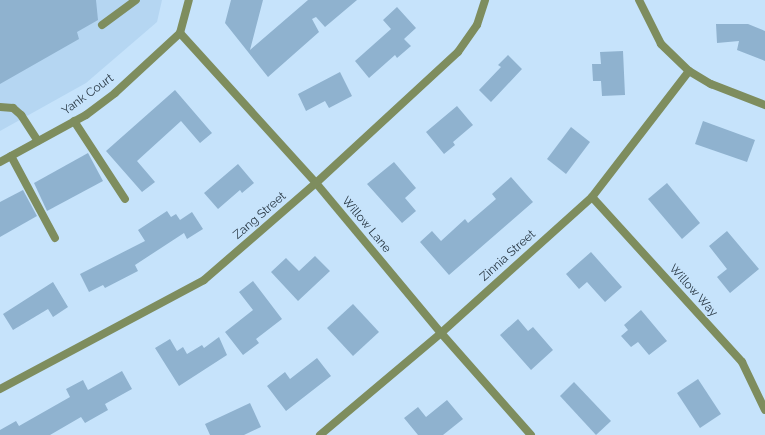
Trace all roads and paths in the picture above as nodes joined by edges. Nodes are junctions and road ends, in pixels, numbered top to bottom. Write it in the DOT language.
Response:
graph roads {
  1 [pos="136,0"];
  2 [pos="189,0"];
  3 [pos="485,0"];
  4 [pos="639,0"];
  5 [pos="102,24"];
  6 [pos="180,33"];
  7 [pos="688,71"];
  8 [pos="765,105"];
  9 [pos="0,107"];
  10 [pos="74,121"];
  11 [pos="38,141"];
  12 [pos="11,156"];
  13 [pos="0,162"];
  14 [pos="316,183"];
  15 [pos="592,197"];
  16 [pos="125,199"];
  17 [pos="55,238"];
  18 [pos="441,333"];
  19 [pos="0,389"];
  20 [pos="765,410"];
  21 [pos="320,435"];
  22 [pos="531,435"];
  1 -- 5 [label="street"];
  2 -- 6 [label="street"];
  3 -- 14 [label="street, Zang Street"];
  4 -- 7 [label="street"];
  6 -- 10 [label="street, Yank Court"];
  6 -- 14 [label="street, Willow Lane"];
  7 -- 8 [label="street"];
  7 -- 15 [label="street, Zinnia Street"];
  9 -- 11 [label="street"];
  10 -- 11 [label="street, Yank Court"];
  10 -- 16 [label="street"];
  11 -- 12 [label="street, Yank Court"];
  12 -- 13 [label="street, Yank Court"];
  12 -- 17 [label="street"];
  14 -- 18 [label="street, Willow Lane"];
  14 -- 19 [label="street, Zang Street"];
  15 -- 18 [label="street, Zinnia Street"];
  15 -- 20 [label="street, Willow Way"];
  18 -- 21 [label="street, Zinnia Street"];
  18 -- 22 [label="street, Willow Lane"];
}
